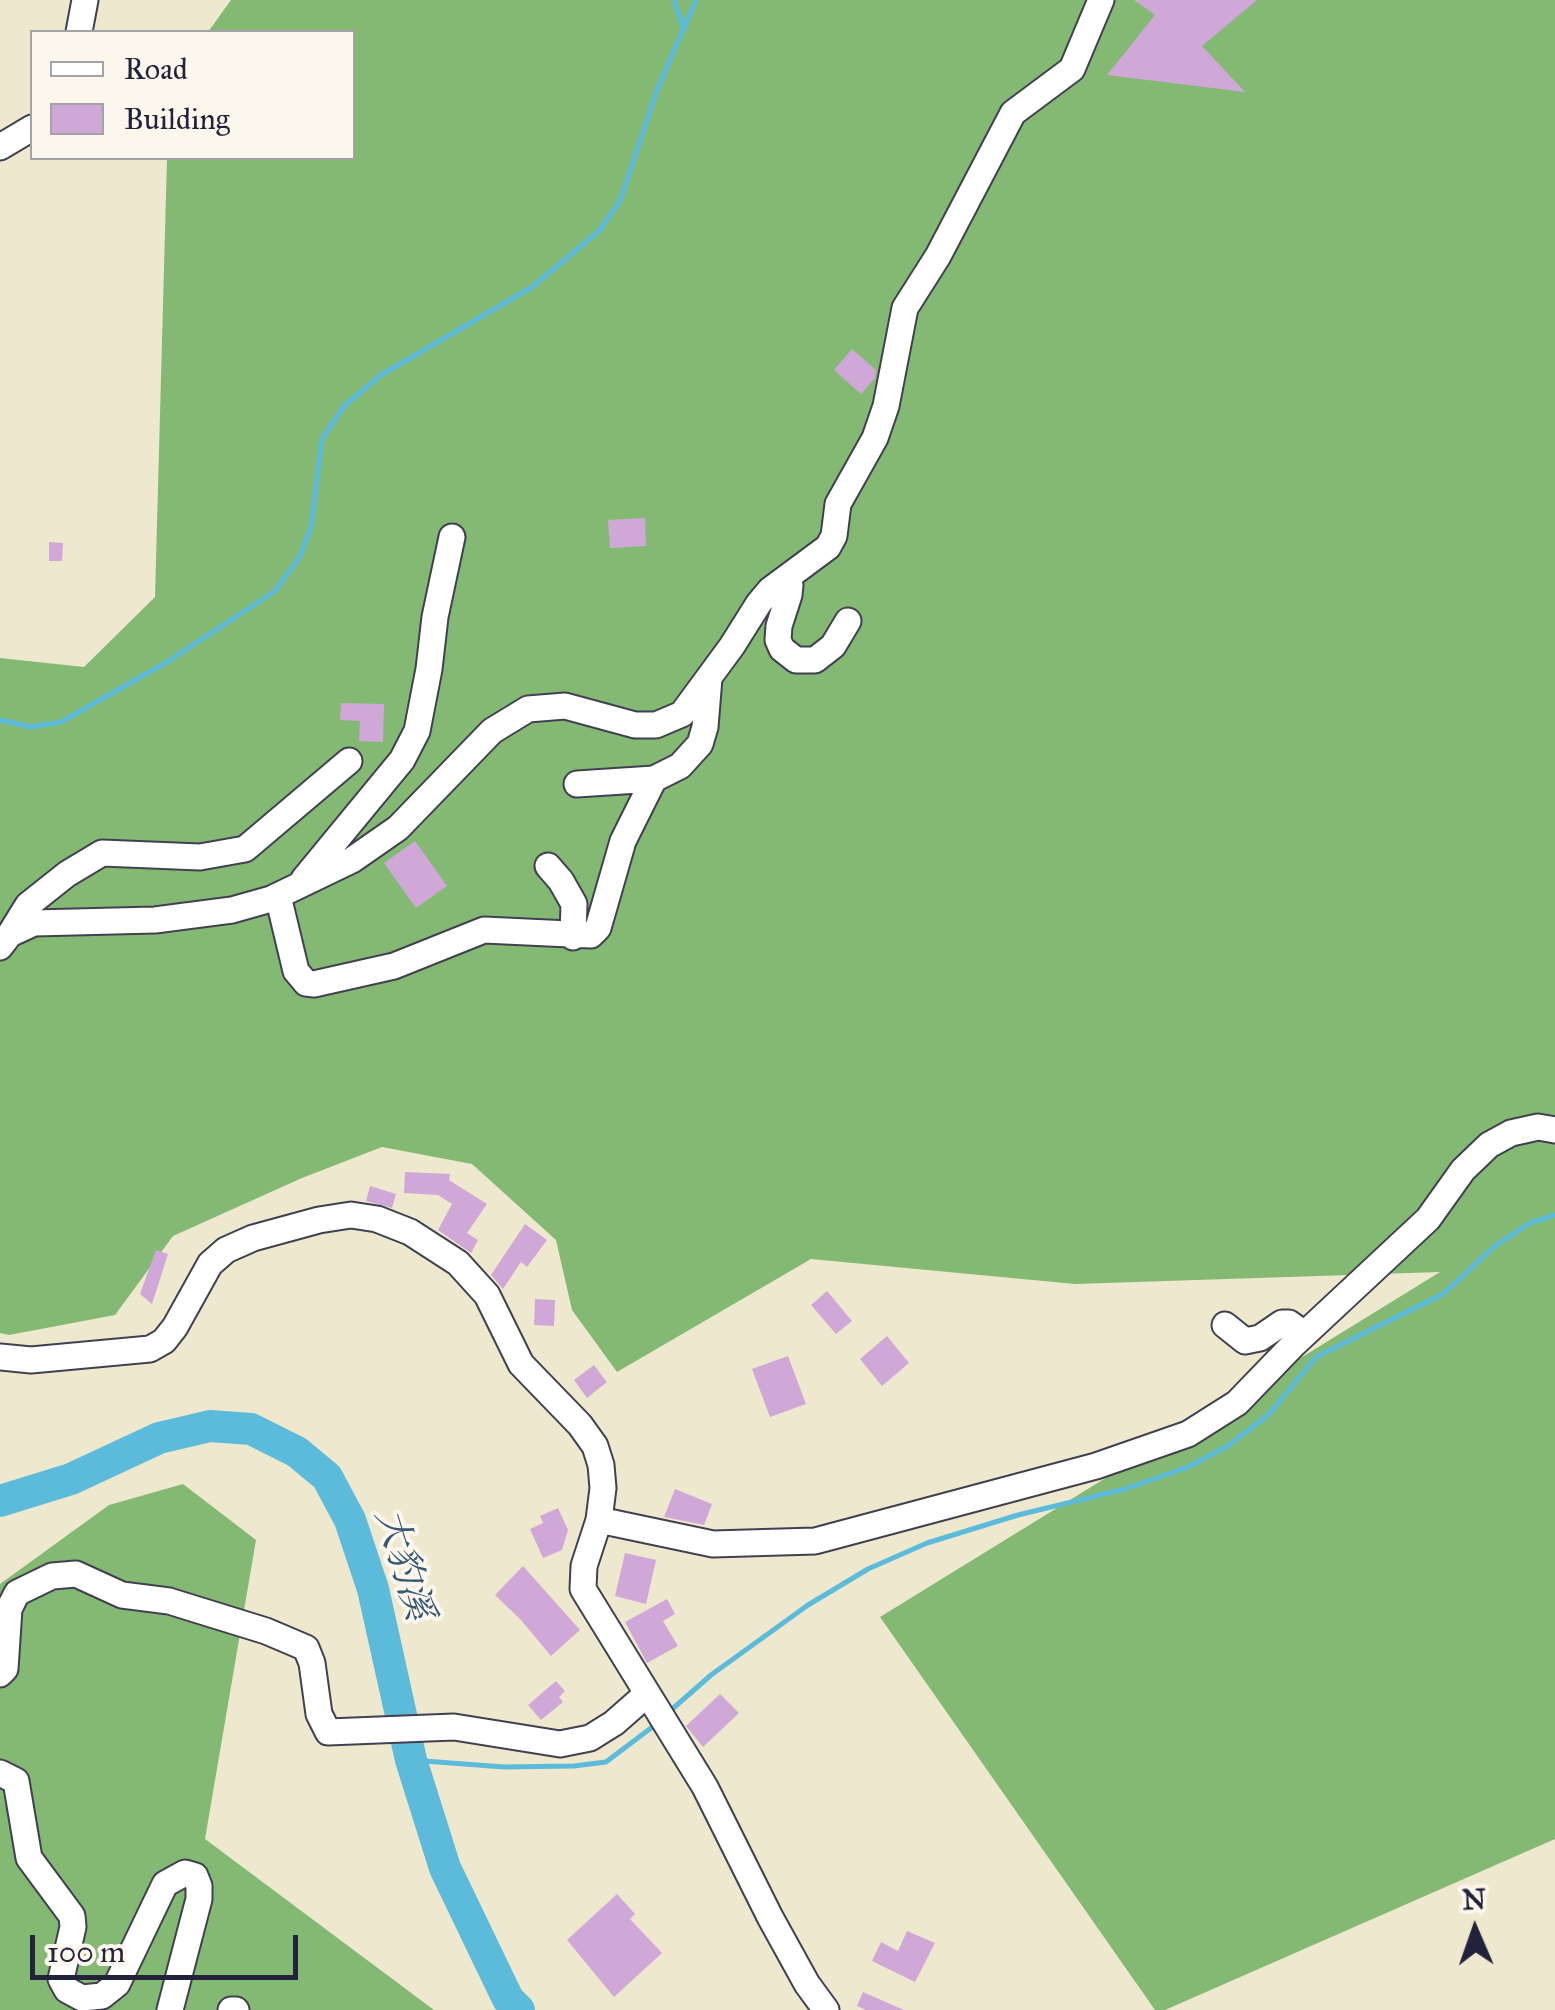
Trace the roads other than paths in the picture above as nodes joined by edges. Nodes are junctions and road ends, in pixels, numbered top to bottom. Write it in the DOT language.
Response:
graph roads {
  1 [pos="85,0"];
  2 [pos="1100,0"];
  3 [pos="78,30"];
  4 [pos="30,129"];
  5 [pos="0,147"];
  6 [pos="452,537"];
  7 [pos="786,579"];
  8 [pos="848,621"];
  9 [pos="708,678"];
  10 [pos="350,761"];
  11 [pos="654,778"];
  12 [pos="577,784"];
  13 [pos="548,866"];
  14 [pos="288,891"];
  15 [pos="573,937"];
  16 [pos="5,940"];
  17 [pos="1555,1130"];
  18 [pos="1225,1325"];
  19 [pos="1304,1334"];
  20 [pos="0,1358"];
  21 [pos="599,1520"];
  22 [pos="0,1674"];
  23 [pos="657,1711"];
  24 [pos="0,1774"];
  25 [pos="170,2010"];
  26 [pos="826,2010"];
  1 -- 3 [label="street"];
  2 -- 7 [label="street"];
  4 -- 5 [label="street"];
  6 -- 14 [label="street"];
  7 -- 8 [label="street"];
  7 -- 9 [label="street"];
  9 -- 11 [label="street"];
  9 -- 14 [label="street"];
  10 -- 16 [label="street"];
  11 -- 12 [label="street"];
  11 -- 15 [label="street"];
  13 -- 15 [label="street"];
  14 -- 15 [label="street"];
  14 -- 16 [label="street"];
  17 -- 19 [label="street"];
  18 -- 19 [label="street"];
  19 -- 21 [label="street"];
  20 -- 21 [label="street"];
  21 -- 23 [label="street"];
  22 -- 23 [label="street"];
  23 -- 26 [label="street"];
  24 -- 25 [label="street"];
}
